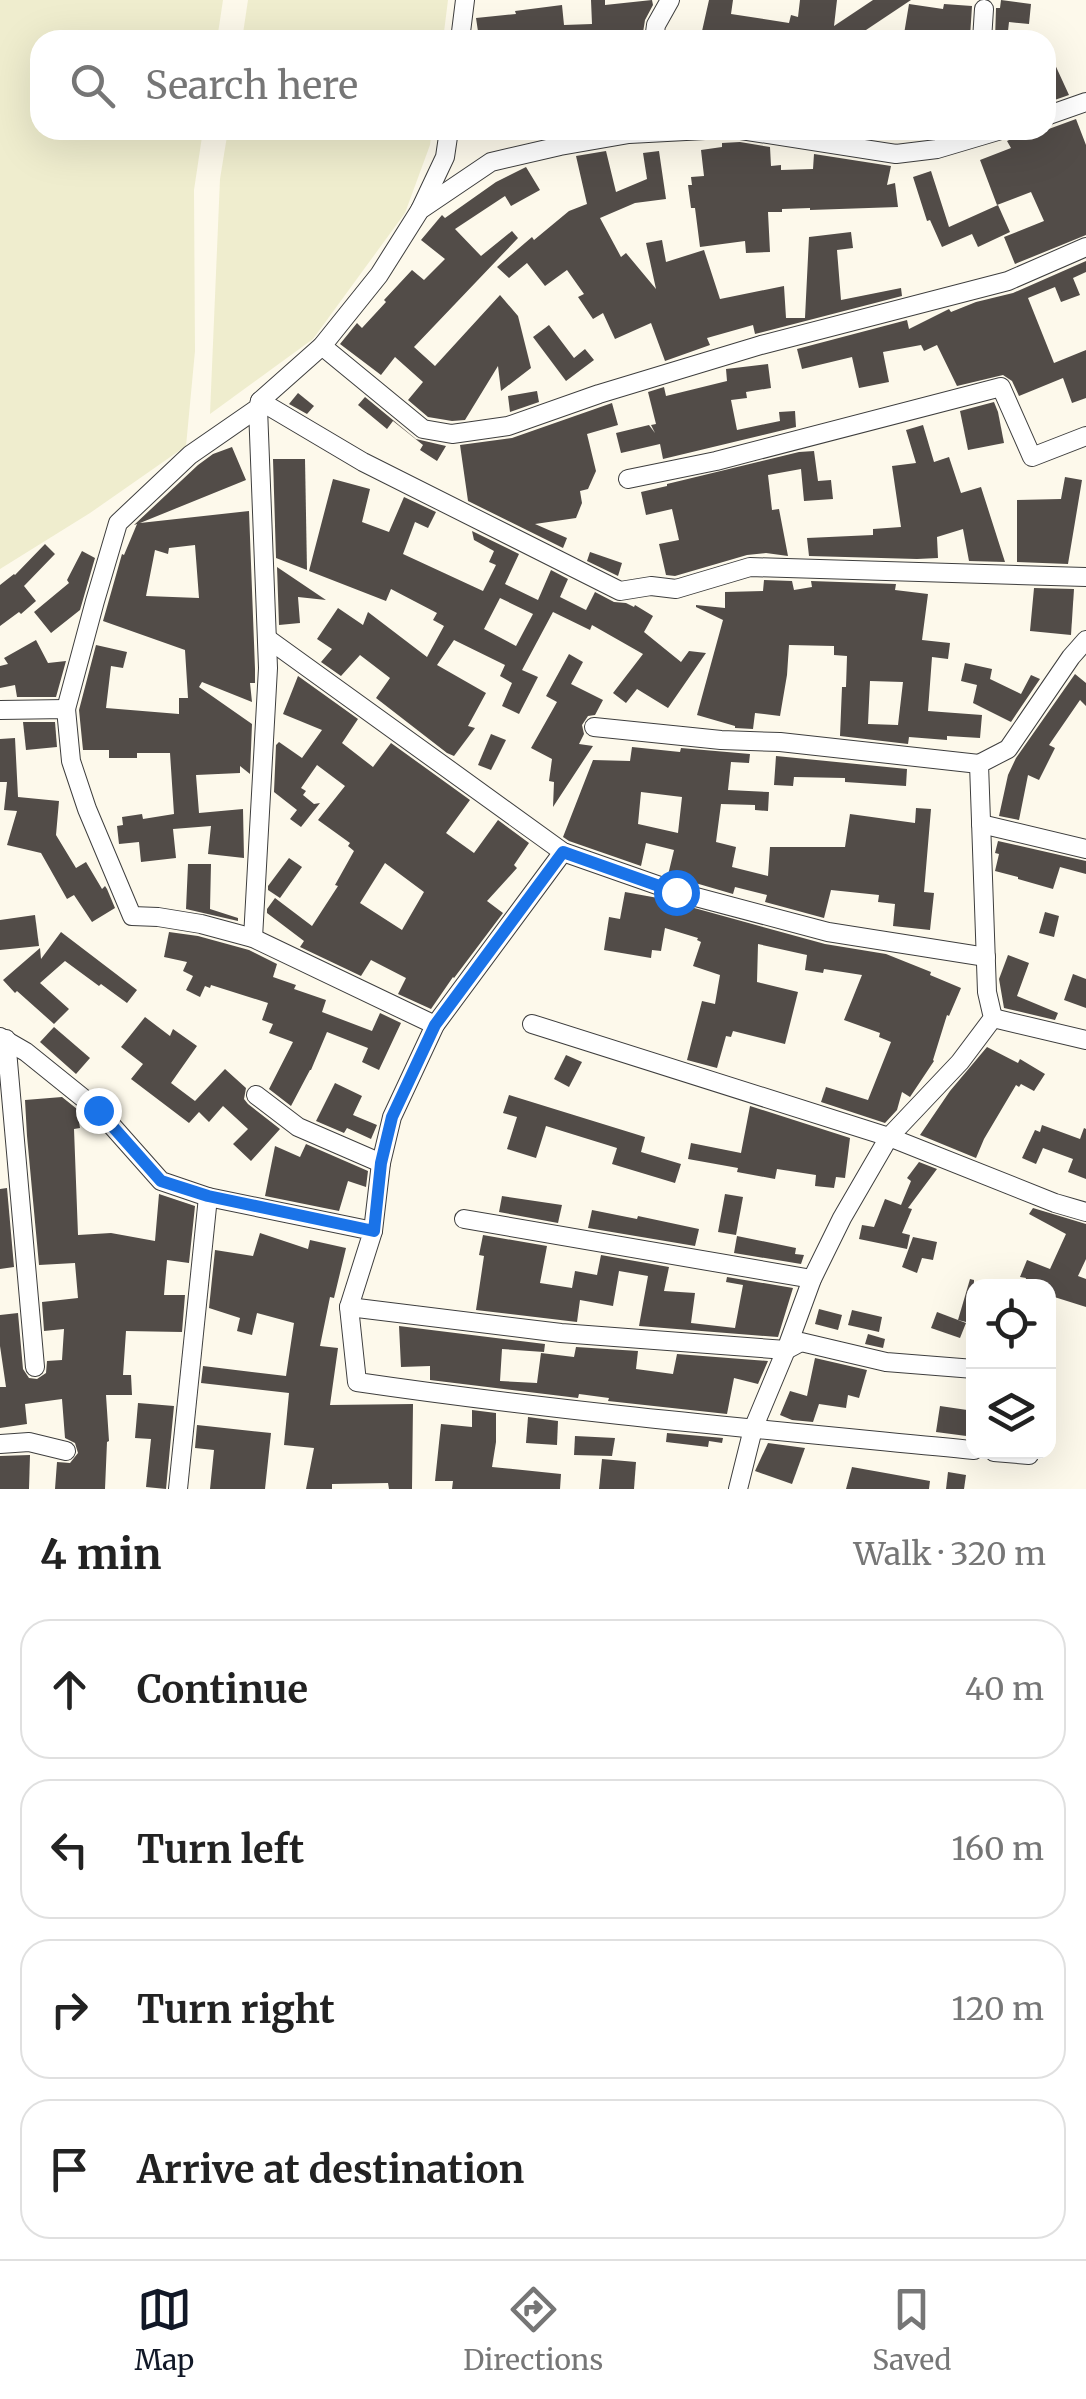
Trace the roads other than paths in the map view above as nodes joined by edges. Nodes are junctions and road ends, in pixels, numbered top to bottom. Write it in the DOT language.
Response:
graph roads {
  1 [pos="465,0"];
  2 [pos="670,0"];
  3 [pos="984,9"];
  4 [pos="461,30"];
  5 [pos="655,30"];
  6 [pos="983,30"];
  7 [pos="1086,102"];
  8 [pos="1056,112"];
  9 [pos="447,140"];
  10 [pos="590,140"];
  11 [pos="806,140"];
  12 [pos="960,140"];
  13 [pos="420,210"];
  14 [pos="1086,247"];
  15 [pos="322,346"];
  16 [pos="259,405"];
  17 [pos="1086,436"];
  18 [pos="628,479"];
  19 [pos="1086,577"];
  20 [pos="268,639"];
  21 [pos="1086,640"];
  22 [pos="66,709"];
  23 [pos="0,710"];
  24 [pos="594,727"];
  25 [pos="979,764"];
  26 [pos="981,824"];
  27 [pos="1086,849"];
  28 [pos="563,852"];
  29 [pos="253,938"];
  30 [pos="986,957"];
  31 [pos="993,1018"];
  32 [pos="532,1024"];
  33 [pos="435,1025"];
  34 [pos="3,1038"];
  35 [pos="1086,1040"];
  36 [pos="256,1095"];
  37 [pos="889,1137"];
  38 [pos="381,1163"];
  39 [pos="208,1196"];
  40 [pos="1086,1212"];
  41 [pos="464,1219"];
  42 [pos="374,1231"];
  43 [pos="812,1279"];
  44 [pos="350,1307"];
  45 [pos="786,1350"];
  46 [pos="35,1368"];
  47 [pos="966,1368"];
  48 [pos="753,1428"];
  49 [pos="0,1444"];
  50 [pos="966,1449"];
  51 [pos="66,1451"];
  52 [pos="178,1489"];
  53 [pos="738,1489"];
  1 -- 4 [label="street"];
  2 -- 5 [label="street"];
  3 -- 6 [label="street"];
  7 -- 8 [label="street"];
  9 -- 13 [label="street"];
  10 -- 13 [label="street"];
  11 -- 12 [label="street"];
  13 -- 15 [label="street"];
  14 -- 15 [label="street"];
  15 -- 16 [label="street"];
  16 -- 19 [label="street"];
  16 -- 20 [label="street"];
  16 -- 22 [label="street"];
  17 -- 18 [label="street"];
  20 -- 28 [label="street"];
  20 -- 29 [label="street"];
  21 -- 25 [label="street"];
  22 -- 23 [label="street"];
  22 -- 29 [label="street"];
  24 -- 25 [label="street"];
  25 -- 26 [label="street"];
  26 -- 27 [label="street"];
  26 -- 30 [label="street"];
  28 -- 30 [label="street"];
  28 -- 33 [label="street"];
  29 -- 33 [label="street"];
  30 -- 31 [label="street"];
  31 -- 35 [label="street"];
  31 -- 37 [label="street"];
  32 -- 37 [label="street"];
  33 -- 38 [label="street"];
  34 -- 39 [label="street"];
  34 -- 46 [label="street"];
  36 -- 38 [label="street"];
  37 -- 40 [label="street"];
  37 -- 43 [label="street"];
  38 -- 42 [label="street"];
  39 -- 42 [label="street"];
  39 -- 52 [label="street"];
  41 -- 43 [label="street"];
  42 -- 44 [label="street"];
  43 -- 45 [label="street"];
  44 -- 45 [label="street"];
  44 -- 48 [label="street"];
  45 -- 47 [label="street"];
  45 -- 48 [label="street"];
  48 -- 50 [label="street"];
  48 -- 53 [label="street"];
  49 -- 51 [label="street"];
}
